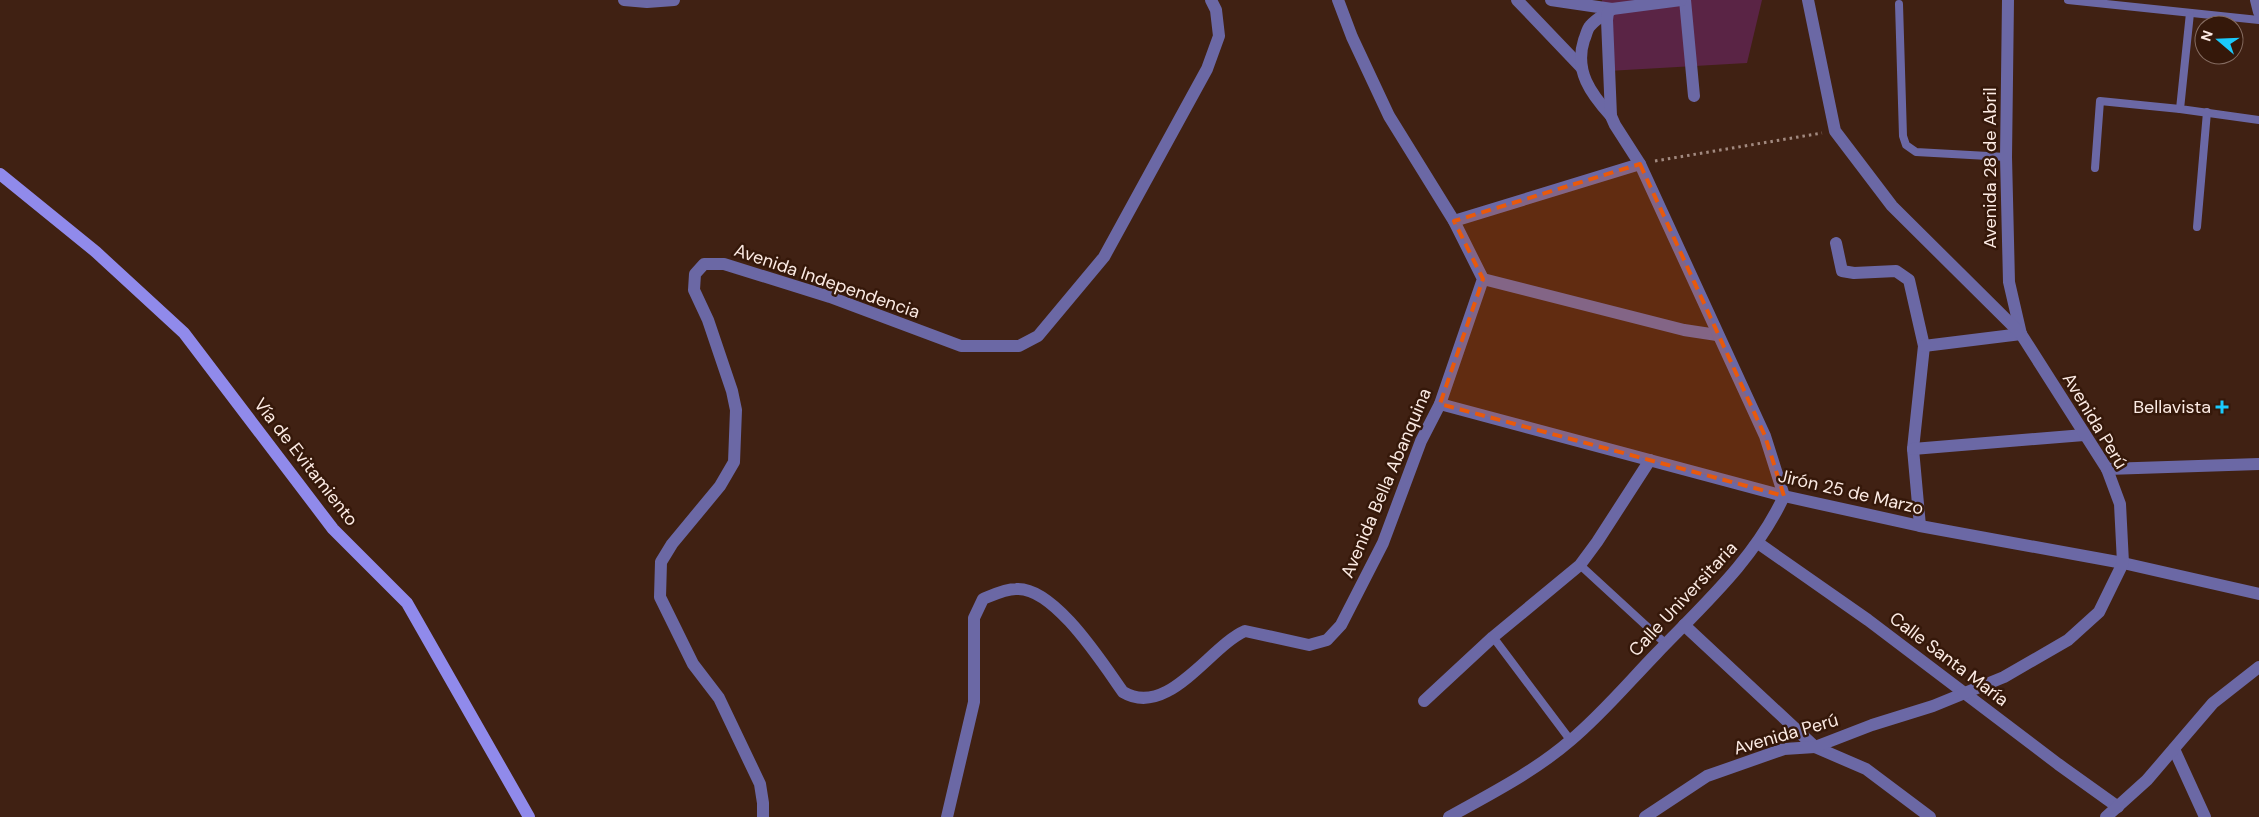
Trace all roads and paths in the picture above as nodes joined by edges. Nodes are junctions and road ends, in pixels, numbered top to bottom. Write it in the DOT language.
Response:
graph roads {
  1 [pos="624,0"];
  2 [pos="674,0"];
  3 [pos="1211,0"];
  4 [pos="1338,0"];
  5 [pos="1517,0"];
  6 [pos="1551,0"];
  7 [pos="1681,0"];
  8 [pos="1685,0"];
  9 [pos="1808,0"];
  10 [pos="2008,0"];
  11 [pos="2068,0"];
  12 [pos="2256,0"];
  13 [pos="1900,4"];
  14 [pos="1612,9"];
  15 [pos="2259,12"];
  16 [pos="2190,13"];
  17 [pos="2259,20"];
  18 [pos="1581,67"];
  19 [pos="1694,96"];
  20 [pos="2180,108"];
  21 [pos="2207,112"];
  22 [pos="1611,116"];
  23 [pos="2259,120"];
  24 [pos="1835,131"];
  25 [pos="2006,157"];
  26 [pos="1640,164"];
  27 [pos="2095,168"];
  28 [pos="0,174"];
  29 [pos="1454,221"];
  30 [pos="2197,227"];
  31 [pos="1836,243"];
  32 [pos="1483,279"];
  33 [pos="2021,334"];
  34 [pos="1717,335"];
  35 [pos="1924,346"];
  36 [pos="1440,404"];
  37 [pos="2084,435"];
  38 [pos="1913,449"];
  39 [pos="1650,460"];
  40 [pos="2259,464"];
  41 [pos="2107,468"];
  42 [pos="1784,496"];
  43 [pos="1920,526"];
  44 [pos="1758,542"];
  45 [pos="2123,562"];
  46 [pos="1580,565"];
  47 [pos="2259,594"];
  48 [pos="1684,625"];
  49 [pos="1493,637"];
  50 [pos="1666,644"];
  51 [pos="2259,667"];
  52 [pos="1965,693"];
  53 [pos="1424,701"];
  54 [pos="1570,741"];
  55 [pos="1815,747"];
  56 [pos="2174,749"];
  57 [pos="2118,807"];
  58 [pos="529,817"];
  59 [pos="763,817"];
  60 [pos="947,817"];
  61 [pos="1449,817"];
  62 [pos="1645,817"];
  63 [pos="1930,817"];
  64 [pos="2106,817"];
  65 [pos="2205,817"];
  1 -- 2 [label="street"];
  3 -- 59 [label="street, Avenida Independencia"];
  4 -- 29 [label="street"];
  5 -- 18 [label="street"];
  6 -- 14 [label="street"];
  7 -- 14 [label="street"];
  8 -- 19 [label="street"];
  9 -- 24 [label="street, Avenida Perú"];
  10 -- 25 [label="street, Avenida 28 de Abril"];
  11 -- 16 [label="lane"];
  12 -- 15 [label="street"];
  13 -- 25 [label="lane"];
  14 -- 18 [label="street"];
  14 -- 22 [label="street"];
  16 -- 17 [label="lane"];
  16 -- 20 [label="lane"];
  18 -- 22 [label="street"];
  20 -- 21 [label="lane"];
  20 -- 27 [label="lane"];
  21 -- 23 [label="lane"];
  21 -- 30 [label="lane"];
  22 -- 26 [label="street"];
  24 -- 26 [label="path"];
  24 -- 33 [label="street, Avenida Perú"];
  25 -- 33 [label="street, Avenida 28 de Abril"];
  26 -- 29 [label="street"];
  26 -- 34 [label="street"];
  28 -- 58 [label="main road, Vía de Evitamiento"];
  29 -- 32 [label="street"];
  31 -- 35 [label="street"];
  32 -- 34 [label="street"];
  32 -- 36 [label="street, Avenida Bella Abanquina"];
  33 -- 35 [label="street"];
  33 -- 37 [label="street, Avenida Perú"];
  34 -- 42 [label="street"];
  35 -- 38 [label="street"];
  36 -- 39 [label="street, Jirón 25 de Marzo"];
  36 -- 60 [label="street, Avenida Bella Abanquina"];
  37 -- 38 [label="street"];
  37 -- 41 [label="street, Avenida Perú"];
  38 -- 43 [label="street"];
  39 -- 42 [label="street, Jirón 25 de Marzo"];
  39 -- 46 [label="street"];
  40 -- 41 [label="street"];
  41 -- 45 [label="street, Avenida Perú"];
  42 -- 43 [label="street, Jirón 25 de Marzo"];
  42 -- 44 [label="street, Calle Universitaria"];
  43 -- 45 [label="street, Jirón 25 de Marzo"];
  44 -- 48 [label="street, Calle Universitaria"];
  44 -- 52 [label="street, Calle Santa María"];
  45 -- 47 [label="street, Jirón 25 de Marzo"];
  45 -- 52 [label="street, Avenida Perú"];
  46 -- 49 [label="street"];
  46 -- 50 [label="lane"];
  48 -- 50 [label="street, Calle Universitaria"];
  48 -- 55 [label="street"];
  49 -- 53 [label="street"];
  49 -- 54 [label="lane"];
  50 -- 54 [label="street, Calle Universitaria"];
  51 -- 56 [label="street"];
  52 -- 55 [label="street, Avenida Perú"];
  52 -- 57 [label="street, Calle Santa María"];
  54 -- 61 [label="street, Calle Universitaria"];
  55 -- 62 [label="street, Avenida Perú"];
  55 -- 63 [label="street"];
  56 -- 57 [label="street"];
  56 -- 65 [label="street"];
  57 -- 64 [label="street"];
}
